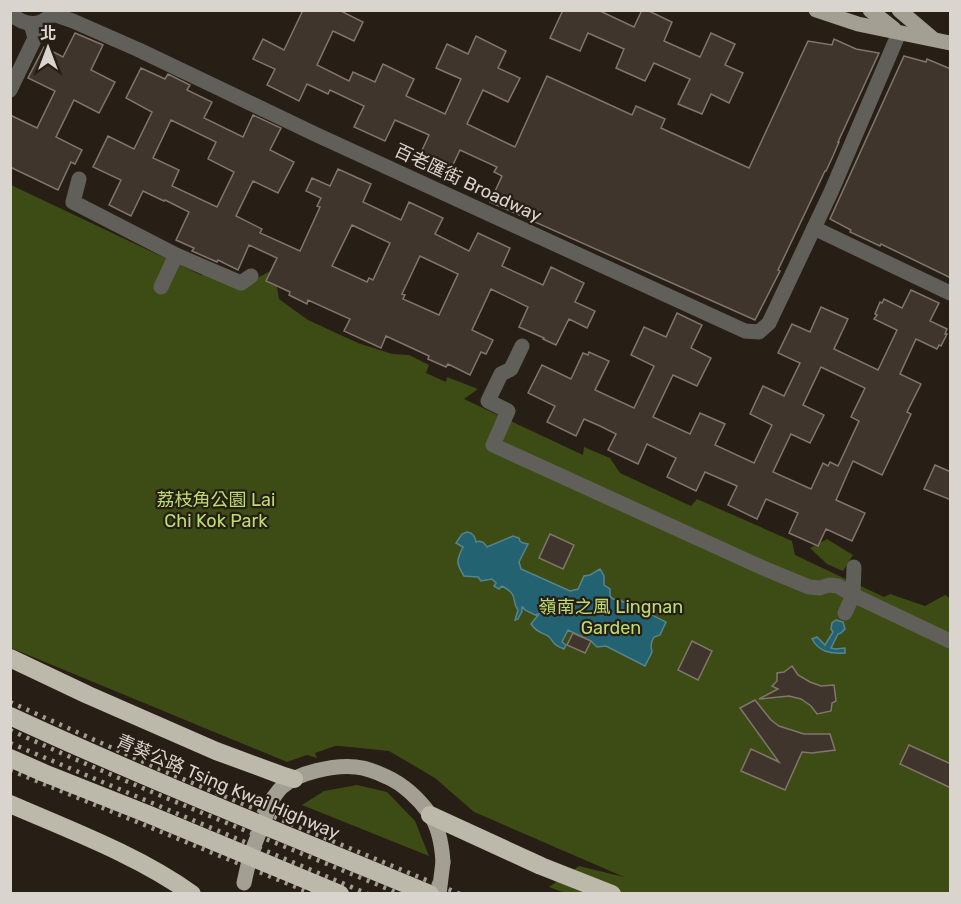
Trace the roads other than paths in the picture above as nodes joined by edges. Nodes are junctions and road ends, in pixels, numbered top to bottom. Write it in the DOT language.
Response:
graph roads {
  1 [pos="816,10"];
  2 [pos="870,10"];
  3 [pos="899,10"];
  4 [pos="54,12"];
  5 [pos="10,13"];
  6 [pos="31,24"];
  7 [pos="899,33"];
  8 [pos="934,40"];
  9 [pos="951,42"];
  10 [pos="10,90"];
  11 [pos="79,179"];
  12 [pos="814,228"];
  13 [pos="176,255"];
  14 [pos="251,276"];
  15 [pos="161,287"];
  16 [pos="951,294"];
  17 [pos="522,346"];
  18 [pos="854,567"];
  19 [pos="853,595"];
  20 [pos="845,613"];
  21 [pos="951,641"];
  22 [pos="10,658"];
  23 [pos="10,716"];
  24 [pos="10,758"];
  25 [pos="294,779"];
  26 [pos="10,804"];
  27 [pos="430,814"];
  28 [pos="244,888"];
  29 [pos="192,894"];
  30 [pos="340,894"];
  31 [pos="430,894"];
  32 [pos="439,894"];
  33 [pos="612,894"];
  1 -- 7 [label="main road"];
  2 -- 7 [label="main road"];
  3 -- 8 [label="main road"];
  4 -- 6 [label="street"];
  4 -- 12 [label="street, 百老匯街 Broadway"];
  5 -- 6 [label="street"];
  6 -- 10 [label="street"];
  7 -- 8 [label="main road"];
  7 -- 12 [label="street, 百老匯街 Broadway"];
  8 -- 9 [label="main road"];
  11 -- 13 [label="street"];
  12 -- 16 [label="street"];
  13 -- 14 [label="street"];
  13 -- 15 [label="street"];
  17 -- 19 [label="street"];
  18 -- 19 [label="street"];
  19 -- 20 [label="street"];
  19 -- 21 [label="street"];
  22 -- 25 [label="highway"];
  23 -- 31 [label="highway, 青葵公路 Tsing Kwai Highway, bridge"];
  24 -- 30 [label="highway, bridge"];
  25 -- 27 [label="main road"];
  25 -- 28 [label="main road, bridge"];
  26 -- 29 [label="highway"];
  27 -- 32 [label="main road, bridge"];
  27 -- 33 [label="highway"];
}
